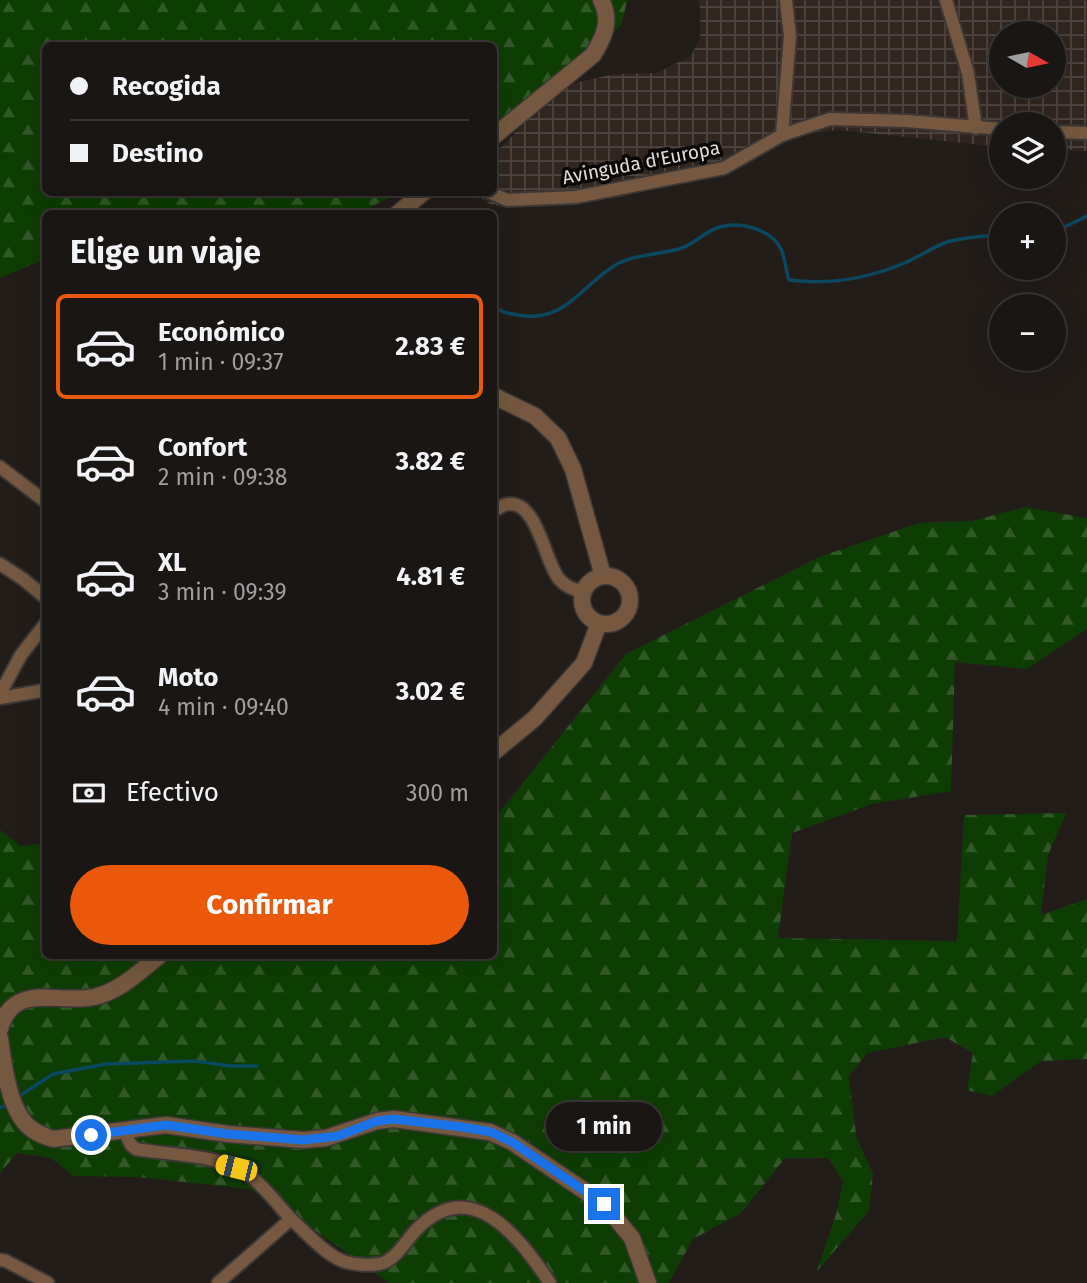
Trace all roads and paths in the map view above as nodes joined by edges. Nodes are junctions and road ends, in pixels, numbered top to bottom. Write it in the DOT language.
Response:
graph roads {
  1 [pos="601,0"];
  2 [pos="786,0"];
  3 [pos="946,0"];
  4 [pos="976,128"];
  5 [pos="989,129"];
  6 [pos="1066,132"];
  7 [pos="1087,133"];
  8 [pos="497,134"];
  9 [pos="782,135"];
  10 [pos="419,196"];
  11 [pos="497,196"];
  12 [pos="402,210"];
  13 [pos="497,397"];
  14 [pos="0,467"];
  15 [pos="42,499"];
  16 [pos="497,509"];
  17 [pos="0,564"];
  18 [pos="603,576"];
  19 [pos="583,592"];
  20 [pos="42,595"];
  21 [pos="599,623"];
  22 [pos="42,628"];
  23 [pos="42,691"];
  24 [pos="0,696"];
  25 [pos="497,750"];
  26 [pos="155,959"];
  27 [pos="0,1029"];
  28 [pos="0,1038"];
  29 [pos="124,1131"];
  30 [pos="291,1219"];
  31 [pos="0,1260"];
  32 [pos="48,1283"];
  33 [pos="218,1283"];
  34 [pos="550,1283"];
  35 [pos="648,1283"];
  1 -- 8 [label="street"];
  2 -- 9 [label="street"];
  3 -- 4 [label="street"];
  4 -- 5 [label="street, Avinguda d'Europa"];
  4 -- 9 [label="street, Avinguda d'Europa"];
  6 -- 7 [label="street"];
  9 -- 11 [label="street, Avinguda d'Europa"];
  10 -- 12 [label="street"];
  13 -- 18 [label="street"];
  14 -- 15 [label="street"];
  16 -- 19 [label="street"];
  17 -- 20 [label="street"];
  18 -- 19 [label="street"];
  18 -- 21 [label="street"];
  19 -- 21 [label="street"];
  21 -- 25 [label="street"];
  22 -- 24 [label="street"];
  23 -- 24 [label="street"];
  26 -- 27 [label="street"];
  28 -- 29 [label="street"];
  29 -- 30 [label="street"];
  29 -- 35 [label="street"];
  30 -- 33 [label="street"];
  30 -- 34 [label="street"];
  31 -- 32 [label="street"];
}
